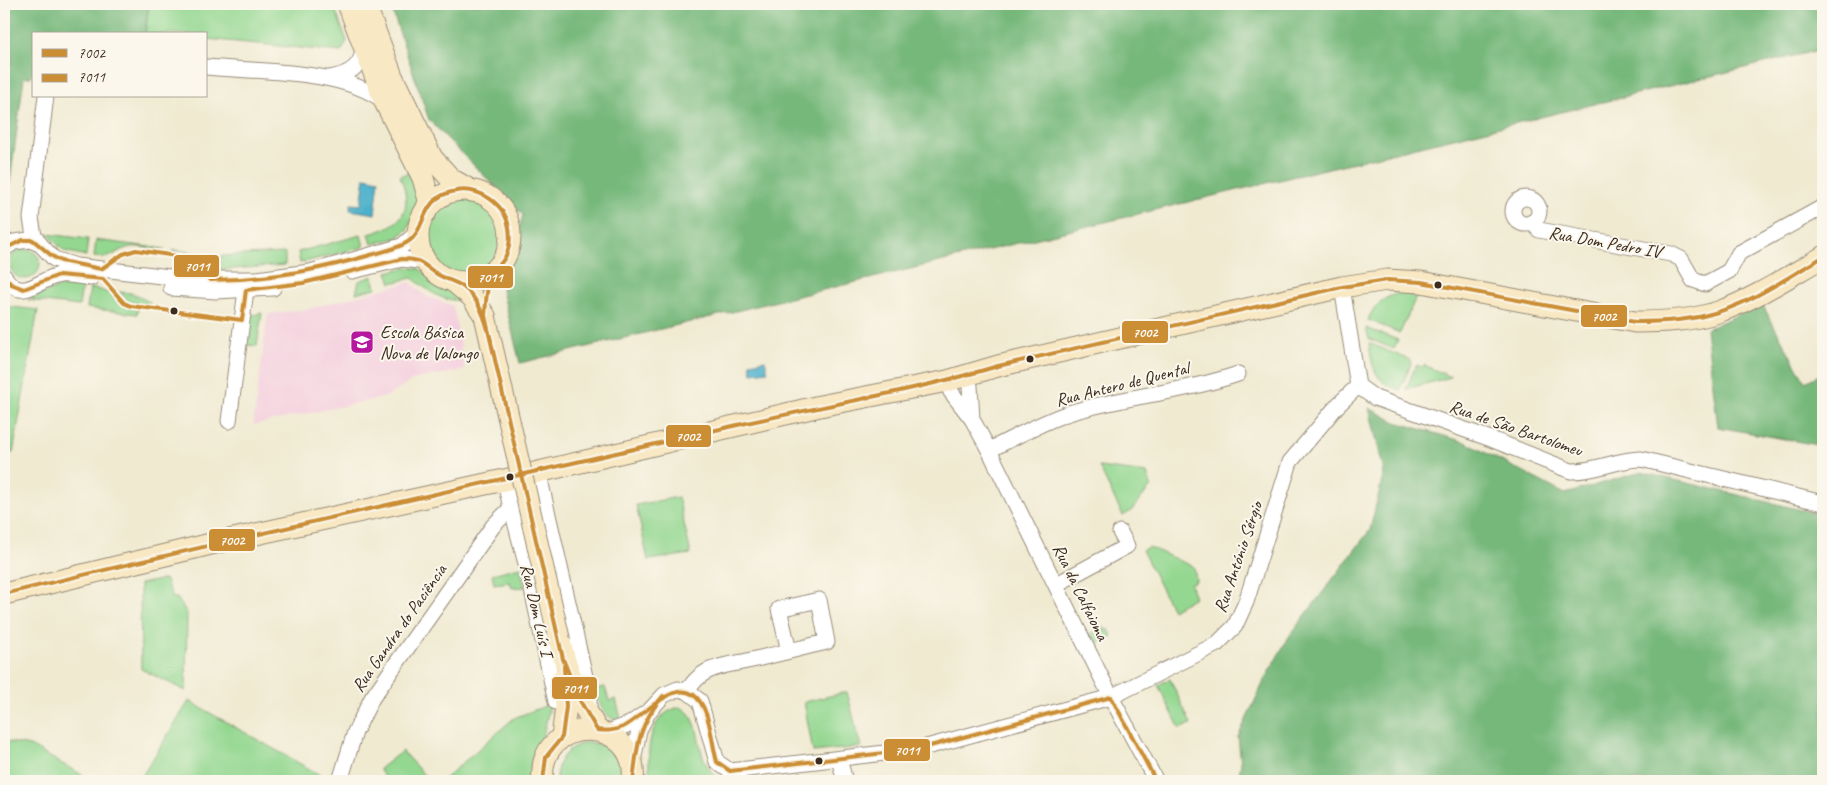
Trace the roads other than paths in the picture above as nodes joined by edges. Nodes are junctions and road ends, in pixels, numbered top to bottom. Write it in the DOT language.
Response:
graph roads {
  1 [pos="348,4"];
  2 [pos="366,4"];
  3 [pos="370,59"];
  4 [pos="208,67"];
  5 [pos="329,78"];
  6 [pos="46,98"];
  7 [pos="385,102"];
  8 [pos="472,190"];
  9 [pos="1823,207"];
  10 [pos="426,212"];
  11 [pos="31,218"];
  12 [pos="1532,222"];
  13 [pos="418,232"];
  14 [pos="7,248"];
  15 [pos="44,249"];
  16 [pos="1823,257"];
  17 [pos="426,262"];
  18 [pos="494,271"];
  19 [pos="4,276"];
  20 [pos="453,281"];
  21 [pos="42,283"];
  22 [pos="1342,287"];
  23 [pos="246,290"];
  24 [pos="485,316"];
  25 [pos="1238,374"];
  26 [pos="957,378"];
  27 [pos="1358,386"];
  28 [pos="229,421"];
  29 [pos="989,450"];
  30 [pos="538,471"];
  31 [pos="504,480"];
  32 [pos="1823,503"];
  33 [pos="511,508"];
  34 [pos="1120,532"];
  35 [pos="1057,584"];
  36 [pos="4,594"];
  37 [pos="562,651"];
  38 [pos="789,651"];
  39 [pos="687,691"];
  40 [pos="1111,697"];
  41 [pos="650,710"];
  42 [pos="597,727"];
  43 [pos="559,740"];
  44 [pos="839,759"];
  45 [pos="632,774"];
  46 [pos="340,781"];
  47 [pos="543,781"];
  48 [pos="846,781"];
  49 [pos="1156,781"];
  1 -- 3 [label="main road"];
  2 -- 3 [label="main road"];
  3 -- 5 [label="street"];
  3 -- 7 [label="main road"];
  3 -- 8 [label="main road"];
  4 -- 5 [label="street"];
  5 -- 7 [label="street"];
  6 -- 11 [label="street"];
  7 -- 10 [label="main road"];
  8 -- 10 [label="main road"];
  8 -- 18 [label="main road"];
  9 -- 12 [label="street, Rua Dom Pedro IV"];
  10 -- 13 [label="main road"];
  11 -- 14 [label="street"];
  11 -- 15 [label="street"];
  13 -- 15 [label="street"];
  13 -- 17 [label="main road"];
  14 -- 15 [label="street"];
  15 -- 21 [label="street"];
  16 -- 22 [label="main road"];
  17 -- 20 [label="main road"];
  17 -- 23 [label="street"];
  18 -- 20 [label="main road"];
  18 -- 24 [label="main road"];
  19 -- 21 [label="street"];
  20 -- 24 [label="main road"];
  21 -- 23 [label="street"];
  22 -- 26 [label="main road"];
  22 -- 27 [label="street"];
  23 -- 28 [label="street"];
  24 -- 37 [label="main road, bridge"];
  25 -- 29 [label="street, Rua Antero de Quental"];
  26 -- 29 [label="street, Rua da Calfaioma"];
  26 -- 30 [label="main road"];
  27 -- 32 [label="street, Rua de São Bartolomeu"];
  27 -- 40 [label="street, Rua António Sérgio"];
  29 -- 35 [label="street, Rua da Calfaioma"];
  30 -- 31 [label="main road"];
  30 -- 42 [label="street, Rua Dom Luís I"];
  31 -- 33 [label="street, Rua Dom Luís I"];
  31 -- 36 [label="main road"];
  33 -- 43 [label="street, Rua Dom Luís I"];
  33 -- 46 [label="street, Rua Gandra do Paciência"];
  34 -- 35 [label="street"];
  35 -- 40 [label="street, Rua da Calfaioma"];
  37 -- 42 [label="main road, Rua Dom Luís I"];
  37 -- 43 [label="main road, Rua Dom Luís I"];
  38 -- 39 [label="street"];
  39 -- 41 [label="street"];
  39 -- 44 [label="street, Rua António Sérgio"];
  40 -- 44 [label="street, Rua António Sérgio"];
  40 -- 49 [label="street, Rua da Calfaioma"];
  41 -- 42 [label="street"];
  41 -- 45 [label="street"];
  42 -- 43 [label="main road"];
  42 -- 45 [label="main road, Rua Dom Luís I"];
  43 -- 47 [label="main road, Rua Dom Luís I"];
  44 -- 48 [label="street"];
}
